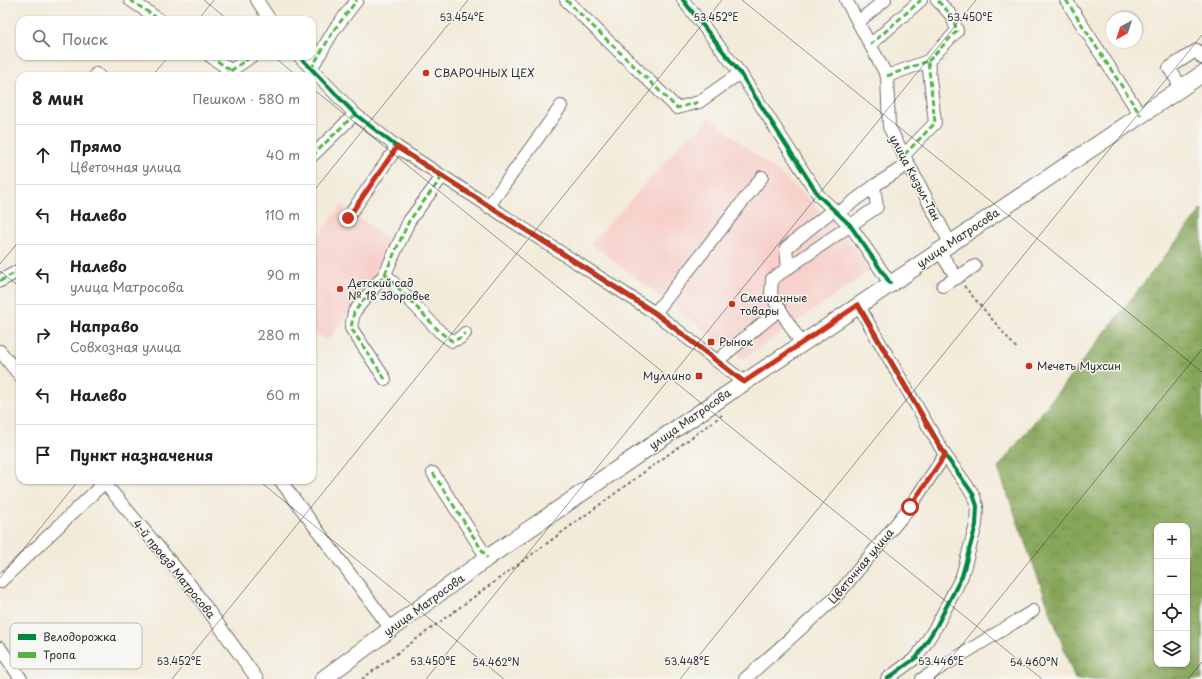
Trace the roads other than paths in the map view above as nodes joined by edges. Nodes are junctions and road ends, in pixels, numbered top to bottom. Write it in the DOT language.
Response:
graph roads {
  1 [pos="130,0"];
  2 [pos="257,0"];
  3 [pos="358,0"];
  4 [pos="566,0"];
  5 [pos="683,0"];
  6 [pos="846,0"];
  7 [pos="885,0"];
  8 [pos="921,0"];
  9 [pos="937,0"];
  10 [pos="1066,0"];
  11 [pos="154,16"];
  12 [pos="267,16"];
  13 [pos="858,22"];
  14 [pos="870,45"];
  15 [pos="316,58"];
  16 [pos="1202,58"];
  17 [pos="214,60"];
  18 [pos="246,60"];
  19 [pos="303,60"];
  20 [pos="315,60"];
  21 [pos="928,61"];
  22 [pos="310,68"];
  23 [pos="226,72"];
  24 [pos="228,72"];
  25 [pos="314,72"];
  26 [pos="740,73"];
  27 [pos="316,74"];
  28 [pos="1202,74"];
  29 [pos="886,76"];
  30 [pos="1182,88"];
  31 [pos="561,106"];
  32 [pos="355,114"];
  33 [pos="1141,116"];
  34 [pos="397,147"];
  35 [pos="316,152"];
  36 [pos="906,160"];
  37 [pos="762,177"];
  38 [pos="442,178"];
  39 [pos="874,186"];
  40 [pos="488,207"];
  41 [pos="836,211"];
  42 [pos="348,218"];
  43 [pos="850,225"];
  44 [pos="944,247"];
  45 [pos="975,266"];
  46 [pos="788,268"];
  47 [pos="16,272"];
  48 [pos="385,274"];
  49 [pos="956,278"];
  50 [pos="0,281"];
  51 [pos="890,283"];
  52 [pos="943,286"];
  53 [pos="858,305"];
  54 [pos="780,309"];
  55 [pos="655,313"];
  56 [pos="465,333"];
  57 [pos="801,343"];
  58 [pos="0,351"];
  59 [pos="717,361"];
  60 [pos="16,371"];
  61 [pos="385,379"];
  62 [pos="744,382"];
  63 [pos="945,455"];
  64 [pos="433,473"];
  65 [pos="100,484"];
  66 [pos="106,484"];
  67 [pos="283,484"];
  68 [pos="488,558"];
  69 [pos="0,582"];
  70 [pos="1033,611"];
  71 [pos="391,629"];
  72 [pos="0,648"];
  73 [pos="10,663"];
  74 [pos="14,669"];
  75 [pos="21,679"];
  76 [pos="258,679"];
  77 [pos="323,679"];
  78 [pos="745,679"];
  79 [pos="887,679"];
  80 [pos="922,679"];
  1 -- 11 [label="street"];
  2 -- 12 [label="street"];
  3 -- 15 [label="street"];
  4 -- 26 [label="street"];
  5 -- 26 [label="street"];
  6 -- 13 [label="street, улица Кызыл-Тан"];
  7 -- 13 [label="street"];
  8 -- 14 [label="street"];
  9 -- 21 [label="street"];
  10 -- 33 [label="street"];
  13 -- 14 [label="street, улица Кызыл-Тан"];
  14 -- 29 [label="street, улица Кызыл-Тан"];
  16 -- 30 [label="street"];
  17 -- 23 [label="street"];
  18 -- 24 [label="street"];
  19 -- 22 [label="street"];
  20 -- 22 [label="street"];
  21 -- 29 [label="street"];
  21 -- 36 [label="street"];
  22 -- 25 [label="street"];
  26 -- 41 [label="street"];
  27 -- 32 [label="street"];
  28 -- 30 [label="main road, улица Матросова"];
  29 -- 36 [label="street, улица Кызыл-Тан"];
  30 -- 33 [label="main road, улица Матросова"];
  31 -- 40 [label="street"];
  32 -- 34 [label="street"];
  32 -- 35 [label="street"];
  33 -- 44 [label="main road, улица Матросова"];
  34 -- 38 [label="street"];
  34 -- 42 [label="street"];
  36 -- 39 [label="street"];
  36 -- 44 [label="street, улица Кызыл-Тан"];
  37 -- 55 [label="street"];
  38 -- 40 [label="street"];
  38 -- 48 [label="street"];
  39 -- 41 [label="street"];
  39 -- 43 [label="street"];
  40 -- 55 [label="street"];
  41 -- 43 [label="street"];
  41 -- 46 [label="street"];
  43 -- 46 [label="street"];
  43 -- 51 [label="street"];
  44 -- 49 [label="street, улица Кызыл-Тан"];
  44 -- 51 [label="main road, улица Матросова"];
  45 -- 49 [label="street"];
  46 -- 54 [label="street"];
  47 -- 50 [label="street"];
  48 -- 56 [label="street"];
  48 -- 61 [label="street"];
  49 -- 52 [label="street"];
  51 -- 53 [label="main road, улица Матросова"];
  53 -- 57 [label="main road, улица Матросова"];
  53 -- 63 [label="street"];
  54 -- 57 [label="street"];
  54 -- 59 [label="street"];
  55 -- 59 [label="street"];
  57 -- 62 [label="main road, улица Матросова"];
  58 -- 60 [label="street"];
  59 -- 62 [label="street"];
  62 -- 68 [label="main road, улица Матросова"];
  63 -- 78 [label="street, Цветочная улица"];
  63 -- 79 [label="street"];
  64 -- 68 [label="street"];
  65 -- 69 [label="street"];
  66 -- 76 [label="street, 4-й проезд Матросова"];
  67 -- 71 [label="street"];
  68 -- 71 [label="main road, улица Матросова"];
  70 -- 80 [label="street"];
  71 -- 77 [label="main road, улица Матросова"];
  72 -- 73 [label="street"];
  74 -- 75 [label="street"];
}
